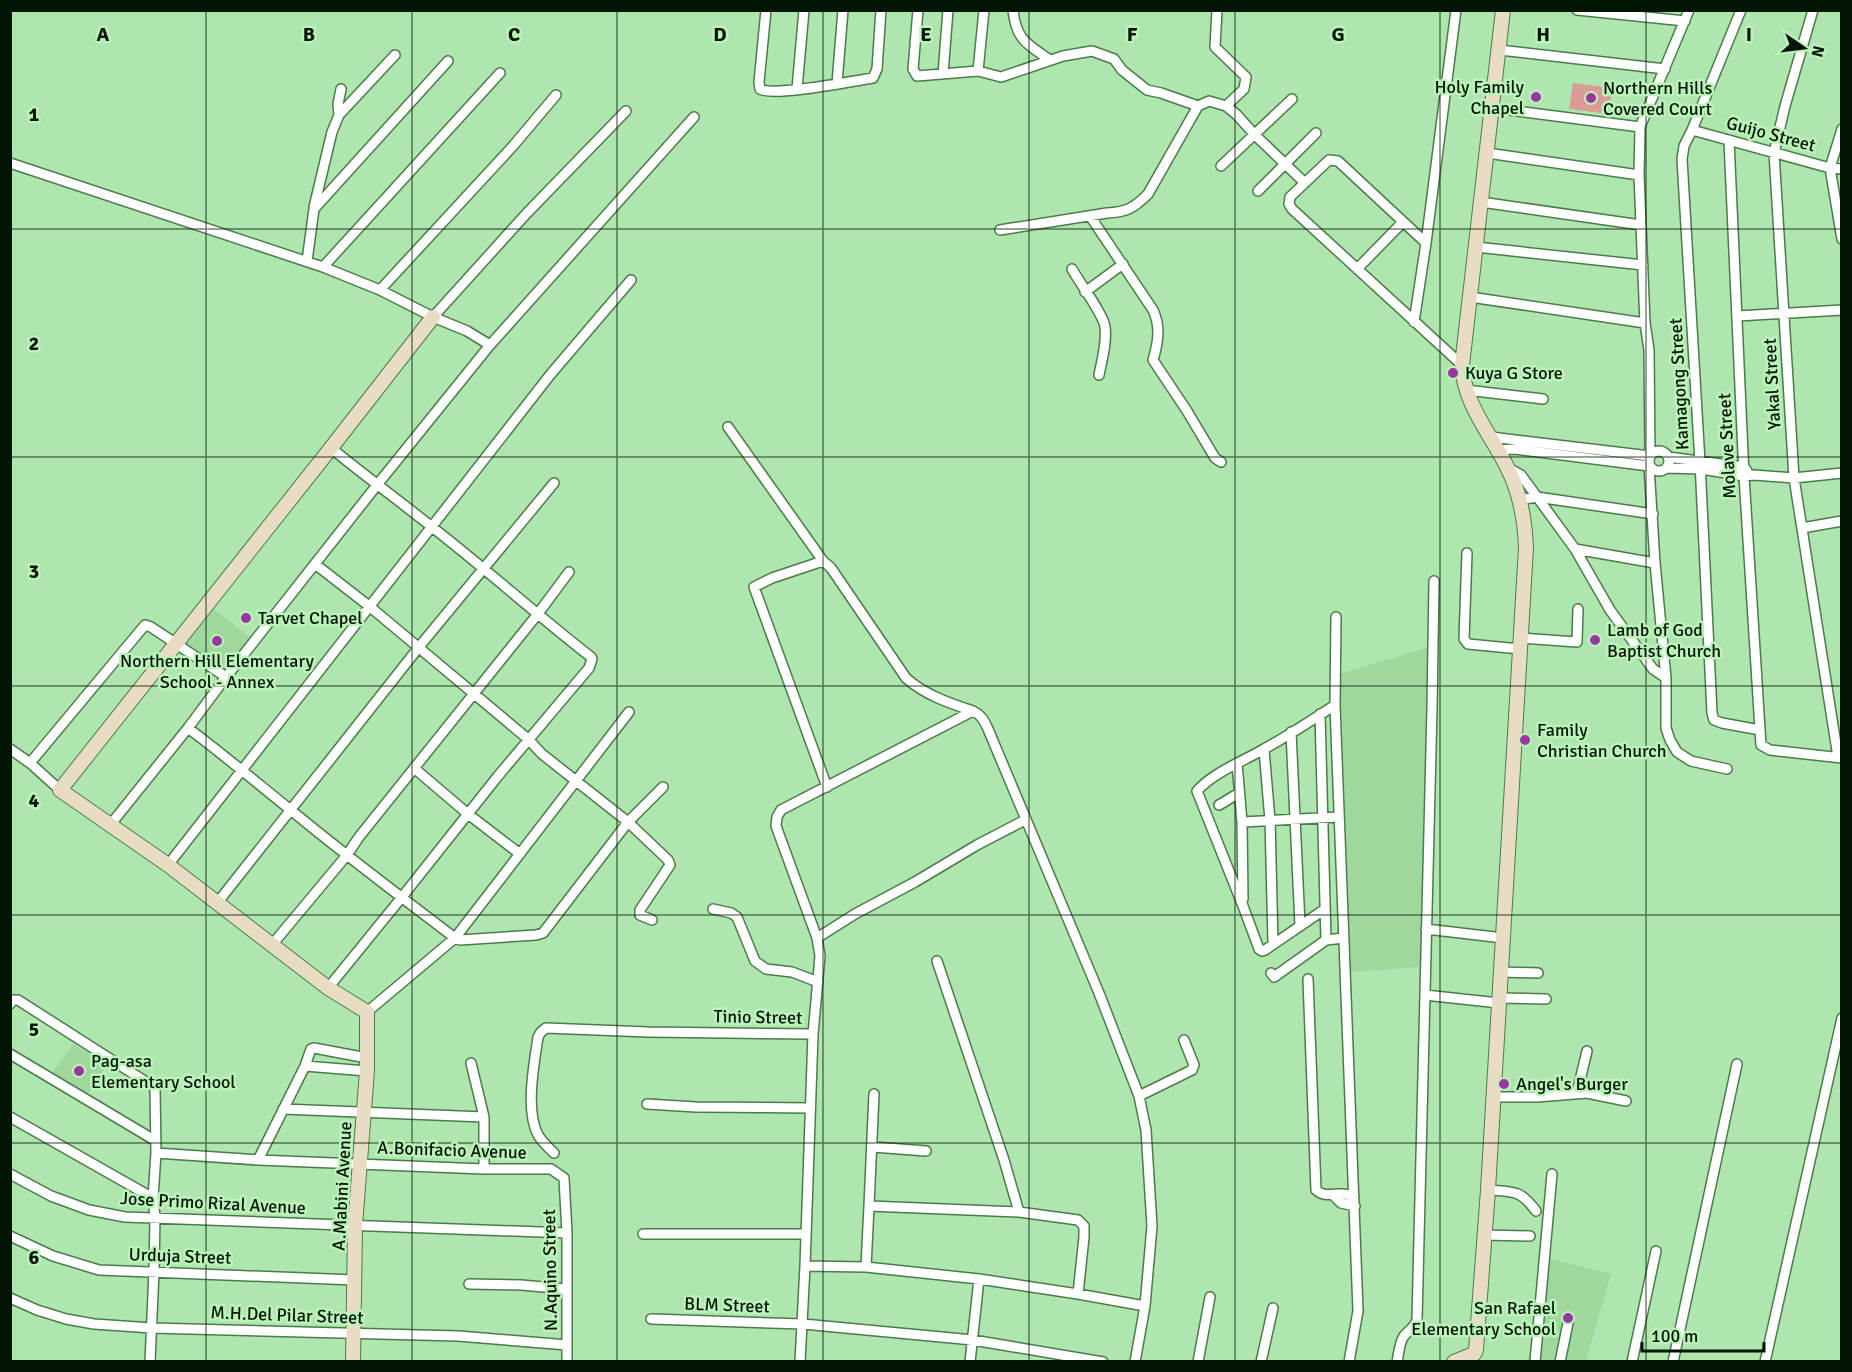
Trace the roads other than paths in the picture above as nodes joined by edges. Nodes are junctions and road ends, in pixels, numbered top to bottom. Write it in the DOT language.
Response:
graph roads {
  1 [pos="766,10"];
  2 [pos="804,10"];
  3 [pos="843,10"];
  4 [pos="881,10"];
  5 [pos="918,10"];
  6 [pos="948,10"];
  7 [pos="984,10"];
  8 [pos="1013,10"];
  9 [pos="1217,10"];
  10 [pos="1456,10"];
  11 [pos="1503,10"];
  12 [pos="1577,10"];
  13 [pos="1689,10"];
  14 [pos="1741,10"];
  15 [pos="1813,10"];
  16 [pos="1685,21"];
  17 [pos="1500,50"];
  18 [pos="394,55"];
  19 [pos="1050,60"];
  20 [pos="448,61"];
  21 [pos="1665,69"];
  22 [pos="978,71"];
  23 [pos="500,73"];
  24 [pos="943,74"];
  25 [pos="837,83"];
  26 [pos="341,89"];
  27 [pos="797,89"];
  28 [pos="556,96"];
  29 [pos="1292,99"];
  30 [pos="1198,106"];
  31 [pos="1226,106"];
  32 [pos="1493,108"];
  33 [pos="626,111"];
  34 [pos="339,115"];
  35 [pos="694,117"];
  36 [pos="1640,127"];
  37 [pos="1842,129"];
  38 [pos="1692,130"];
  39 [pos="1316,132"];
  40 [pos="1255,135"];
  41 [pos="1729,140"];
  42 [pos="1487,153"];
  43 [pos="1774,153"];
  44 [pos="10,163"];
  45 [pos="1287,164"];
  46 [pos="1221,165"];
  47 [pos="1830,168"];
  48 [pos="1842,169"];
  49 [pos="1639,175"];
  50 [pos="1305,183"];
  51 [pos="1258,191"];
  52 [pos="1481,202"];
  53 [pos="314,209"];
  54 [pos="1090,216"];
  55 [pos="1403,222"];
  56 [pos="1641,225"];
  57 [pos="1000,230"];
  58 [pos="1842,238"];
  59 [pos="1426,243"];
  60 [pos="1476,247"];
  61 [pos="307,261"];
  62 [pos="1123,264"];
  63 [pos="1643,265"];
  64 [pos="323,267"];
  65 [pos="1072,269"];
  66 [pos="1357,269"];
  67 [pos="632,280"];
  68 [pos="380,290"];
  69 [pos="1086,292"];
  70 [pos="1470,297"];
  71 [pos="1842,310"];
  72 [pos="1784,313"];
  73 [pos="1738,316"];
  74 [pos="433,317"];
  75 [pos="1414,322"];
  76 [pos="1645,323"];
  77 [pos="490,345"];
  78 [pos="1462,365"];
  79 [pos="1099,375"];
  80 [pos="1466,390"];
  81 [pos="1543,399"];
  82 [pos="728,427"];
  83 [pos="1494,444"];
  84 [pos="331,448"];
  85 [pos="1668,457"];
  86 [pos="1650,461"];
  87 [pos="1221,462"];
  88 [pos="1700,466"];
  89 [pos="1508,468"];
  90 [pos="1667,468"];
  91 [pos="1746,472"];
  92 [pos="1842,473"];
  93 [pos="1794,478"];
  94 [pos="554,483"];
  95 [pos="377,485"];
  96 [pos="1537,497"];
  97 [pos="1519,500"];
  98 [pos="1653,514"];
  99 [pos="1842,521"];
  100 [pos="432,527"];
  101 [pos="1802,528"];
  102 [pos="1575,549"];
  103 [pos="1467,553"];
  104 [pos="823,561"];
  105 [pos="1656,562"];
  106 [pos="315,564"];
  107 [pos="483,570"];
  108 [pos="569,572"];
  109 [pos="1434,581"];
  110 [pos="369,606"];
  111 [pos="1578,609"];
  112 [pos="537,615"];
  113 [pos="1336,617"];
  114 [pos="176,643"];
  115 [pos="1521,644"];
  116 [pos="419,648"];
  117 [pos="226,677"];
  118 [pos="1666,678"];
  119 [pos="474,694"];
  120 [pos="1335,705"];
  121 [pos="973,711"];
  122 [pos="629,712"];
  123 [pos="1320,714"];
  124 [pos="188,728"];
  125 [pos="1760,730"];
  126 [pos="1292,732"];
  127 [pos="528,739"];
  128 [pos="10,749"];
  129 [pos="1264,750"];
  130 [pos="1840,757"];
  131 [pos="30,763"];
  132 [pos="1237,763"];
  133 [pos="414,768"];
  134 [pos="243,769"];
  135 [pos="1726,769"];
  136 [pos="576,781"];
  137 [pos="663,787"];
  138 [pos="827,787"];
  139 [pos="60,790"];
  140 [pos="1239,793"];
  141 [pos="1220,805"];
  142 [pos="291,811"];
  143 [pos="468,814"];
  144 [pos="1339,817"];
  145 [pos="1323,818"];
  146 [pos="1295,819"];
  147 [pos="1025,820"];
  148 [pos="1270,820"];
  149 [pos="628,822"];
  150 [pos="1242,822"];
  151 [pos="111,824"];
  152 [pos="520,854"];
  153 [pos="347,855"];
  154 [pos="168,865"];
  155 [pos="402,897"];
  156 [pos="218,902"];
  157 [pos="1244,906"];
  158 [pos="713,909"];
  159 [pos="1325,909"];
  160 [pos="652,920"];
  161 [pos="1300,926"];
  162 [pos="1426,929"];
  163 [pos="455,938"];
  164 [pos="817,938"];
  165 [pos="1343,938"];
  166 [pos="1503,938"];
  167 [pos="1326,940"];
  168 [pos="1273,943"];
  169 [pos="271,946"];
  170 [pos="937,961"];
  171 [pos="1501,972"];
  172 [pos="1271,973"];
  173 [pos="1538,973"];
  174 [pos="1308,979"];
  175 [pos="818,982"];
  176 [pos="328,988"];
  177 [pos="1425,995"];
  178 [pos="1546,999"];
  179 [pos="1500,1001"];
  180 [pos="10,1004"];
  181 [pos="367,1012"];
  182 [pos="1842,1018"];
  183 [pos="813,1034"];
  184 [pos="1184,1040"];
  185 [pos="1587,1051"];
  186 [pos="10,1054"];
  187 [pos="471,1063"];
  188 [pos="367,1064"];
  189 [pos="1737,1064"];
  190 [pos="305,1066"];
  191 [pos="874,1094"];
  192 [pos="1577,1094"];
  193 [pos="1138,1096"];
  194 [pos="1494,1097"];
  195 [pos="1626,1101"];
  196 [pos="647,1104"];
  197 [pos="810,1108"];
  198 [pos="283,1109"];
  199 [pos="364,1113"];
  200 [pos="10,1117"];
  201 [pos="484,1117"];
  202 [pos="156,1141"];
  203 [pos="873,1147"];
  204 [pos="926,1151"];
  205 [pos="554,1153"];
  206 [pos="156,1154"];
  207 [pos="258,1160"];
  208 [pos="359,1163"];
  209 [pos="484,1168"];
  210 [pos="10,1174"];
  211 [pos="1552,1174"];
  212 [pos="564,1179"];
  213 [pos="1488,1190"];
  214 [pos="153,1198"];
  215 [pos="1354,1202"];
  216 [pos="870,1206"];
  217 [pos="1536,1211"];
  218 [pos="1018,1212"];
  219 [pos="155,1217"];
  220 [pos="355,1226"];
  221 [pos="567,1233"];
  222 [pos="642,1234"];
  223 [pos="806,1234"];
  224 [pos="1485,1234"];
  225 [pos="10,1236"];
  226 [pos="1530,1236"];
  227 [pos="1656,1251"];
  228 [pos="805,1266"];
  229 [pos="866,1267"];
  230 [pos="154,1271"];
  231 [pos="979,1279"];
  232 [pos="355,1280"];
  233 [pos="469,1284"];
  234 [pos="566,1289"];
  235 [pos="1078,1294"];
  236 [pos="1210,1297"];
  237 [pos="10,1298"];
  238 [pos="1145,1306"];
  239 [pos="1273,1308"];
  240 [pos="651,1319"];
  241 [pos="1568,1323"];
  242 [pos="803,1324"];
  243 [pos="152,1328"];
  244 [pos="354,1334"];
  245 [pos="973,1340"];
  246 [pos="567,1345"];
  247 [pos="150,1362"];
  248 [pos="353,1362"];
  249 [pos="567,1362"];
  250 [pos="800,1362"];
  251 [pos="970,1362"];
  252 [pos="1103,1362"];
  253 [pos="1135,1362"];
  254 [pos="1198,1362"];
  255 [pos="1262,1362"];
  256 [pos="1349,1362"];
  257 [pos="1397,1362"];
  258 [pos="1454,1362"];
  259 [pos="1535,1362"];
  260 [pos="1560,1362"];
  261 [pos="1632,1362"];
  262 [pos="1673,1362"];
  263 [pos="1765,1362"];
  1 -- 27 [label="street"];
  2 -- 27 [label="street"];
  3 -- 25 [label="street"];
  4 -- 25 [label="street"];
  5 -- 24 [label="street"];
  6 -- 24 [label="street"];
  7 -- 22 [label="street"];
  8 -- 19 [label="street"];
  9 -- 31 [label="street"];
  10 -- 59 [label="street"];
  11 -- 17 [label="street"];
  12 -- 16 [label="street"];
  13 -- 16 [label="street"];
  14 -- 38 [label="street, Kamagong Street"];
  15 -- 43 [label="street, Yakal Street"];
  16 -- 21 [label="street"];
  17 -- 21 [label="street"];
  17 -- 32 [label="street"];
  18 -- 34 [label="street"];
  19 -- 22 [label="street"];
  19 -- 30 [label="street"];
  20 -- 53 [label="street"];
  21 -- 36 [label="street"];
  22 -- 24 [label="street"];
  23 -- 64 [label="street"];
  25 -- 27 [label="street"];
  26 -- 34 [label="street"];
  28 -- 68 [label="street"];
  29 -- 40 [label="street"];
  30 -- 31 [label="street"];
  30 -- 54 [label="street"];
  31 -- 40 [label="street"];
  32 -- 36 [label="street"];
  32 -- 42 [label="street"];
  33 -- 74 [label="street"];
  34 -- 53 [label="street"];
  35 -- 77 [label="street"];
  36 -- 49 [label="street"];
  37 -- 47 [label="street"];
  38 -- 41 [label="street, Guijo Street"];
  38 -- 88 [label="street, Kamagong Street"];
  39 -- 45 [label="street"];
  40 -- 45 [label="street"];
  40 -- 46 [label="street"];
  41 -- 43 [label="street, Guijo Street"];
  41 -- 73 [label="street, Molave Street"];
  42 -- 49 [label="street"];
  42 -- 52 [label="street"];
  43 -- 47 [label="street, Guijo Street"];
  43 -- 72 [label="street, Yakal Street"];
  44 -- 61 [label="street"];
  45 -- 50 [label="street"];
  45 -- 51 [label="street"];
  47 -- 48 [label="street, Guijo Street"];
  47 -- 58 [label="street"];
  49 -- 56 [label="street"];
  50 -- 55 [label="street"];
  50 -- 66 [label="street"];
  52 -- 56 [label="street"];
  52 -- 60 [label="street"];
  53 -- 61 [label="street"];
  54 -- 57 [label="street"];
  54 -- 62 [label="street"];
  55 -- 59 [label="street"];
  55 -- 66 [label="street"];
  56 -- 63 [label="street"];
  59 -- 75 [label="street"];
  60 -- 63 [label="street"];
  60 -- 70 [label="street"];
  61 -- 64 [label="street"];
  62 -- 69 [label="street"];
  62 -- 87 [label="street"];
  63 -- 76 [label="street"];
  64 -- 68 [label="street"];
  65 -- 69 [label="street"];
  66 -- 75 [label="street"];
  67 -- 100 [label="street"];
  68 -- 74 [label="street"];
  69 -- 79 [label="street"];
  70 -- 76 [label="street"];
  70 -- 78 [label="street"];
  71 -- 72 [label="street"];
  72 -- 73 [label="street"];
  72 -- 93 [label="street, Yakal Street"];
  73 -- 91 [label="street, Molave Street"];
  74 -- 77 [label="street"];
  74 -- 84 [label="street"];
  75 -- 78 [label="street"];
  76 -- 86 [label="street"];
  77 -- 95 [label="street"];
  78 -- 80 [label="street"];
  80 -- 81 [label="street"];
  80 -- 83 [label="street"];
  82 -- 104 [label="street"];
  83 -- 86 [label="street"];
  83 -- 86 [label="street"];
  83 -- 89 [label="street"];
  84 -- 95 [label="street"];
  84 -- 114 [label="street"];
  85 -- 86 [label="street"];
  85 -- 88 [label="street"];
  85 -- 90 [label="street"];
  86 -- 90 [label="street"];
  86 -- 98 [label="street"];
  88 -- 90 [label="street"];
  88 -- 91 [label="street"];
  88 -- 125 [label="street, Kamagong Street"];
  89 -- 96 [label="street"];
  89 -- 97 [label="street"];
  91 -- 93 [label="street"];
  91 -- 125 [label="street, Molave Street"];
  92 -- 93 [label="street"];
  93 -- 101 [label="street, Yakal Street"];
  94 -- 107 [label="street"];
  95 -- 100 [label="street"];
  95 -- 106 [label="street"];
  96 -- 97 [label="street"];
  96 -- 98 [label="street"];
  96 -- 102 [label="street"];
  97 -- 115 [label="street"];
  98 -- 105 [label="street"];
  99 -- 101 [label="street"];
  100 -- 107 [label="street"];
  100 -- 110 [label="street"];
  101 -- 130 [label="street, Yakal Street"];
  102 -- 105 [label="street"];
  102 -- 118 [label="street"];
  103 -- 115 [label="street"];
  104 -- 121 [label="street"];
  104 -- 138 [label="street"];
  105 -- 118 [label="street"];
  106 -- 110 [label="street"];
  106 -- 117 [label="street"];
  107 -- 112 [label="street"];
  107 -- 116 [label="street"];
  108 -- 112 [label="street"];
  109 -- 162 [label="street"];
  110 -- 116 [label="street"];
  110 -- 134 [label="street"];
  111 -- 115 [label="street"];
  112 -- 119 [label="street"];
  112 -- 127 [label="street"];
  113 -- 120 [label="street"];
  114 -- 117 [label="street"];
  114 -- 131 [label="street"];
  114 -- 139 [label="street"];
  115 -- 166 [label="street"];
  116 -- 119 [label="street"];
  116 -- 142 [label="street"];
  117 -- 124 [label="street"];
  118 -- 135 [label="street"];
  119 -- 127 [label="street"];
  119 -- 133 [label="street"];
  120 -- 123 [label="street"];
  120 -- 144 [label="street"];
  121 -- 138 [label="street"];
  121 -- 147 [label="street"];
  122 -- 136 [label="street"];
  123 -- 126 [label="street"];
  123 -- 145 [label="street"];
  124 -- 134 [label="street"];
  124 -- 151 [label="street"];
  125 -- 130 [label="street, Molave Street"];
  126 -- 129 [label="street"];
  126 -- 146 [label="street"];
  127 -- 136 [label="street"];
  127 -- 143 [label="street"];
  128 -- 131 [label="street"];
  129 -- 132 [label="street"];
  129 -- 148 [label="street"];
  131 -- 139 [label="street"];
  132 -- 140 [label="street"];
  132 -- 157 [label="street"];
  133 -- 143 [label="street"];
  133 -- 153 [label="street"];
  134 -- 142 [label="street"];
  134 -- 154 [label="street"];
  136 -- 149 [label="street"];
  136 -- 152 [label="street"];
  137 -- 149 [label="street"];
  138 -- 164 [label="street"];
  139 -- 151 [label="street"];
  140 -- 141 [label="street"];
  140 -- 150 [label="street"];
  142 -- 153 [label="street"];
  142 -- 156 [label="street"];
  143 -- 152 [label="street"];
  143 -- 155 [label="street"];
  144 -- 145 [label="street"];
  144 -- 165 [label="street"];
  145 -- 146 [label="street"];
  145 -- 159 [label="street"];
  146 -- 148 [label="street"];
  146 -- 161 [label="street"];
  147 -- 164 [label="street"];
  147 -- 193 [label="street"];
  148 -- 150 [label="street"];
  148 -- 168 [label="street"];
  149 -- 160 [label="street"];
  149 -- 163 [label="street"];
  150 -- 157 [label="street"];
  151 -- 154 [label="street"];
  152 -- 163 [label="street"];
  153 -- 155 [label="street"];
  153 -- 169 [label="street"];
  154 -- 156 [label="street"];
  155 -- 163 [label="street"];
  155 -- 176 [label="street"];
  156 -- 169 [label="street"];
  157 -- 168 [label="street"];
  158 -- 175 [label="street"];
  159 -- 161 [label="street"];
  159 -- 167 [label="street"];
  161 -- 168 [label="street"];
  162 -- 166 [label="street"];
  162 -- 177 [label="street"];
  163 -- 181 [label="street"];
  164 -- 175 [label="street"];
  165 -- 167 [label="street"];
  165 -- 215 [label="street"];
  166 -- 171 [label="street"];
  167 -- 172 [label="street"];
  169 -- 176 [label="street"];
  170 -- 218 [label="street"];
  171 -- 173 [label="street"];
  171 -- 179 [label="street"];
  174 -- 215 [label="street"];
  175 -- 183 [label="street"];
  176 -- 181 [label="street"];
  177 -- 179 [label="street"];
  177 -- 257 [label="street"];
  178 -- 179 [label="street"];
  179 -- 194 [label="street"];
  180 -- 202 [label="street"];
  181 -- 188 [label="street, A.Mabini Avenue"];
  182 -- 263 [label="street"];
  183 -- 197 [label="street, Tinio Street"];
  183 -- 205 [label="street, Tinio Street"];
  184 -- 193 [label="street"];
  185 -- 192 [label="street"];
  186 -- 202 [label="street"];
  187 -- 201 [label="street"];
  188 -- 190 [label="street"];
  188 -- 190 [label="street"];
  188 -- 199 [label="street, A.Mabini Avenue"];
  189 -- 262 [label="street"];
  190 -- 198 [label="street"];
  191 -- 203 [label="street"];
  192 -- 194 [label="street"];
  192 -- 195 [label="street"];
  193 -- 238 [label="street"];
  194 -- 213 [label="street"];
  196 -- 197 [label="street"];
  197 -- 223 [label="street, Tinio Street"];
  198 -- 199 [label="street"];
  198 -- 207 [label="street"];
  199 -- 201 [label="street"];
  199 -- 208 [label="street, A.Mabini Avenue"];
  200 -- 214 [label="street"];
  201 -- 209 [label="street"];
  202 -- 206 [label="street"];
  203 -- 204 [label="street"];
  203 -- 216 [label="street"];
  206 -- 207 [label="street, A.Bonifacio Avenue"];
  206 -- 214 [label="street"];
  207 -- 208 [label="street, A.Bonifacio Avenue"];
  208 -- 209 [label="street, A.Bonifacio Avenue"];
  208 -- 220 [label="street, A.Mabini Avenue"];
  209 -- 212 [label="street, A.Bonifacio Avenue"];
  210 -- 219 [label="street, Jose Primo Rizal Avenue"];
  211 -- 259 [label="street"];
  212 -- 221 [label="street, N.Aquino Street"];
  213 -- 217 [label="street"];
  213 -- 224 [label="street"];
  214 -- 219 [label="street"];
  215 -- 256 [label="street"];
  216 -- 218 [label="street"];
  216 -- 229 [label="street"];
  218 -- 235 [label="street"];
  219 -- 220 [label="street, Jose Primo Rizal Avenue"];
  219 -- 230 [label="street"];
  220 -- 221 [label="street, Jose Primo Rizal Avenue"];
  220 -- 232 [label="street, A.Mabini Avenue"];
  221 -- 234 [label="street, N.Aquino Street"];
  222 -- 223 [label="street"];
  223 -- 228 [label="street, Tinio Street"];
  224 -- 226 [label="street"];
  224 -- 258 [label="street"];
  225 -- 230 [label="street, Urduja Street"];
  227 -- 261 [label="street"];
  228 -- 229 [label="street"];
  228 -- 242 [label="street, Tinio Street"];
  229 -- 231 [label="street"];
  230 -- 232 [label="street, Urduja Street"];
  230 -- 243 [label="street"];
  231 -- 235 [label="street"];
  231 -- 245 [label="street"];
  232 -- 244 [label="street, A.Mabini Avenue"];
  233 -- 234 [label="street"];
  234 -- 246 [label="street, N.Aquino Street"];
  235 -- 238 [label="street"];
  236 -- 254 [label="street"];
  237 -- 243 [label="street, M.H.Del Pilar Street"];
  238 -- 253 [label="street"];
  239 -- 255 [label="street"];
  240 -- 242 [label="street, BLM Street"];
  241 -- 260 [label="street"];
  242 -- 245 [label="street, BLM Street"];
  242 -- 250 [label="street, Tinio Street"];
  243 -- 244 [label="street, M.H.Del Pilar Street"];
  243 -- 247 [label="street"];
  244 -- 246 [label="street, M.H.Del Pilar Street"];
  244 -- 248 [label="street, A.Mabini Avenue"];
  245 -- 251 [label="street"];
  245 -- 252 [label="street, BLM Street"];
  246 -- 249 [label="street, N.Aquino Street"];
}
